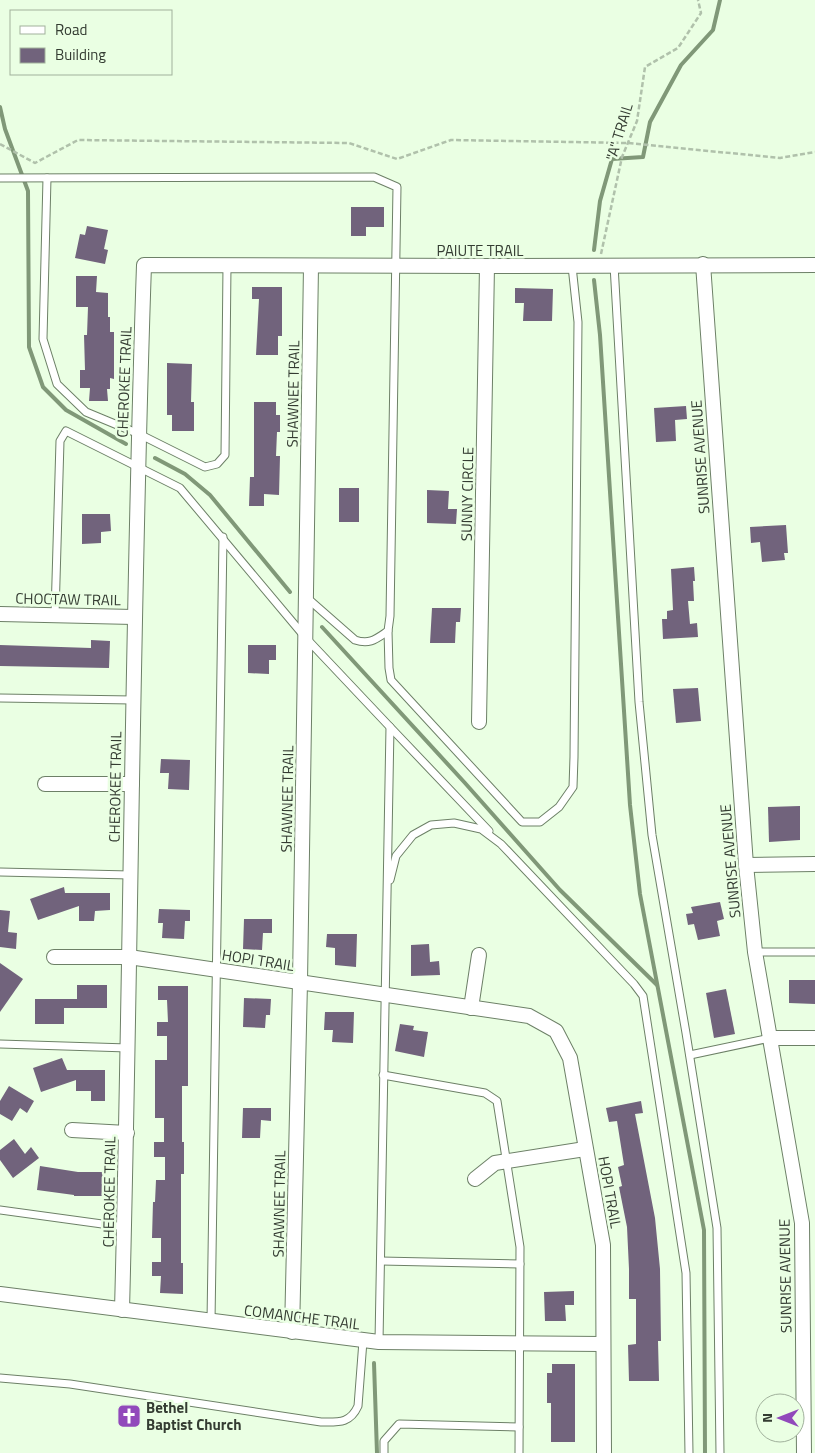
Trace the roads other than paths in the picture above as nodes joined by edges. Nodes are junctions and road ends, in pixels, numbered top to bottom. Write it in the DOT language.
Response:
graph roads {
  1 [pos="0,178"];
  2 [pos="47,178"];
  3 [pos="703,264"];
  4 [pos="815,264"];
  5 [pos="144,265"];
  6 [pos="614,265"];
  7 [pos="226,266"];
  8 [pos="311,266"];
  9 [pos="396,266"];
  10 [pos="487,266"];
  11 [pos="572,266"];
  12 [pos="138,434"];
  13 [pos="138,467"];
  14 [pos="223,537"];
  15 [pos="306,596"];
  16 [pos="0,614"];
  17 [pos="55,615"];
  18 [pos="134,617"];
  19 [pos="388,631"];
  20 [pos="305,637"];
  21 [pos="0,698"];
  22 [pos="133,700"];
  23 [pos="479,722"];
  24 [pos="390,727"];
  25 [pos="45,784"];
  26 [pos="132,784"];
  27 [pos="501,844"];
  28 [pos="815,864"];
  29 [pos="746,865"];
  30 [pos="0,872"];
  31 [pos="130,875"];
  32 [pos="387,890"];
  33 [pos="755,952"];
  34 [pos="815,952"];
  35 [pos="479,955"];
  36 [pos="54,957"];
  37 [pos="129,957"];
  38 [pos="215,970"];
  39 [pos="300,982"];
  40 [pos="385,994"];
  41 [pos="471,1008"];
  42 [pos="770,1038"];
  43 [pos="815,1038"];
  44 [pos="0,1044"];
  45 [pos="128,1048"];
  46 [pos="690,1056"];
  47 [pos="383,1076"];
  48 [pos="72,1130"];
  49 [pos="127,1133"];
  50 [pos="585,1149"];
  51 [pos="506,1161"];
  52 [pos="475,1179"];
  53 [pos="0,1210"];
  54 [pos="124,1227"];
  55 [pos="381,1261"];
  56 [pos="520,1264"];
  57 [pos="0,1294"];
  58 [pos="122,1310"];
  59 [pos="211,1321"];
  60 [pos="292,1332"];
  61 [pos="363,1341"];
  62 [pos="379,1342"];
  63 [pos="519,1343"];
  64 [pos="602,1344"];
  65 [pos="0,1378"];
  66 [pos="519,1427"];
  67 [pos="384,1453"];
  68 [pos="519,1453"];
  69 [pos="604,1453"];
  70 [pos="689,1453"];
  71 [pos="720,1453"];
  72 [pos="804,1453"];
  1 -- 2 [label="lane"];
  2 -- 9 [label="lane"];
  2 -- 12 [label="lane"];
  3 -- 4 [label="street, PAIUTE TRAIL"];
  3 -- 6 [label="street, PAIUTE TRAIL"];
  3 -- 29 [label="street, SUNRISE AVENUE"];
  5 -- 7 [label="street, PAIUTE TRAIL"];
  5 -- 12 [label="street, CHEROKEE TRAIL"];
  6 -- 11 [label="street, PAIUTE TRAIL"];
  6 -- 46 [label="lane"];
  7 -- 8 [label="street, PAIUTE TRAIL"];
  7 -- 12 [label="lane"];
  8 -- 9 [label="street, PAIUTE TRAIL"];
  8 -- 15 [label="street, SHAWNEE TRAIL"];
  9 -- 10 [label="street, PAIUTE TRAIL"];
  9 -- 19 [label="lane"];
  10 -- 11 [label="street, PAIUTE TRAIL"];
  10 -- 23 [label="street, SUNNY CIRCLE"];
  11 -- 19 [label="lane"];
  12 -- 13 [label="street, CHEROKEE TRAIL"];
  13 -- 14 [label="lane"];
  13 -- 17 [label="lane"];
  13 -- 18 [label="street, CHEROKEE TRAIL"];
  14 -- 20 [label="lane"];
  14 -- 38 [label="lane"];
  15 -- 19 [label="lane"];
  15 -- 20 [label="street, SHAWNEE TRAIL"];
  16 -- 17 [label="street, CHOCTAW TRAIL"];
  17 -- 18 [label="street, CHOCTAW TRAIL"];
  18 -- 22 [label="street, CHEROKEE TRAIL"];
  20 -- 24 [label="lane"];
  20 -- 39 [label="street, SHAWNEE TRAIL"];
  21 -- 22 [label="lane"];
  22 -- 26 [label="street, CHEROKEE TRAIL"];
  24 -- 27 [label="lane"];
  24 -- 32 [label="lane"];
  25 -- 26 [label="street"];
  26 -- 31 [label="street, CHEROKEE TRAIL"];
  27 -- 32 [label="lane"];
  27 -- 70 [label="lane"];
  28 -- 29 [label="street"];
  29 -- 33 [label="street, SUNRISE AVENUE"];
  30 -- 31 [label="lane"];
  31 -- 37 [label="street, CHEROKEE TRAIL"];
  32 -- 40 [label="lane"];
  33 -- 34 [label="lane"];
  33 -- 42 [label="street, SUNRISE AVENUE"];
  35 -- 41 [label="street"];
  36 -- 37 [label="street, HOPI TRAIL"];
  37 -- 38 [label="street, HOPI TRAIL"];
  37 -- 45 [label="street, CHEROKEE TRAIL"];
  38 -- 39 [label="street, HOPI TRAIL"];
  38 -- 59 [label="lane"];
  39 -- 40 [label="street, HOPI TRAIL"];
  39 -- 60 [label="street, SHAWNEE TRAIL"];
  40 -- 41 [label="street, HOPI TRAIL"];
  40 -- 47 [label="lane"];
  41 -- 50 [label="street, HOPI TRAIL"];
  42 -- 43 [label="street"];
  42 -- 46 [label="lane"];
  42 -- 72 [label="street, SUNRISE AVENUE"];
  44 -- 45 [label="lane"];
  45 -- 49 [label="street, CHEROKEE TRAIL"];
  46 -- 71 [label="lane"];
  47 -- 51 [label="lane"];
  47 -- 55 [label="lane"];
  48 -- 49 [label="street"];
  49 -- 54 [label="street, CHEROKEE TRAIL"];
  50 -- 51 [label="street"];
  50 -- 64 [label="street, HOPI TRAIL"];
  51 -- 52 [label="street"];
  51 -- 56 [label="lane"];
  53 -- 54 [label="lane"];
  54 -- 58 [label="street, CHEROKEE TRAIL"];
  55 -- 56 [label="lane"];
  55 -- 62 [label="lane"];
  56 -- 63 [label="lane"];
  57 -- 58 [label="street, COMANCHE TRAIL"];
  58 -- 59 [label="street, COMANCHE TRAIL"];
  59 -- 60 [label="street, COMANCHE TRAIL"];
  60 -- 61 [label="street, COMANCHE TRAIL"];
  61 -- 62 [label="street, COMANCHE TRAIL"];
  61 -- 65 [label="lane"];
  62 -- 63 [label="street, COMANCHE TRAIL"];
  63 -- 64 [label="street, COMANCHE TRAIL"];
  63 -- 66 [label="lane"];
  64 -- 69 [label="street, HOPI TRAIL"];
  66 -- 67 [label="lane"];
  66 -- 68 [label="lane"];
}
